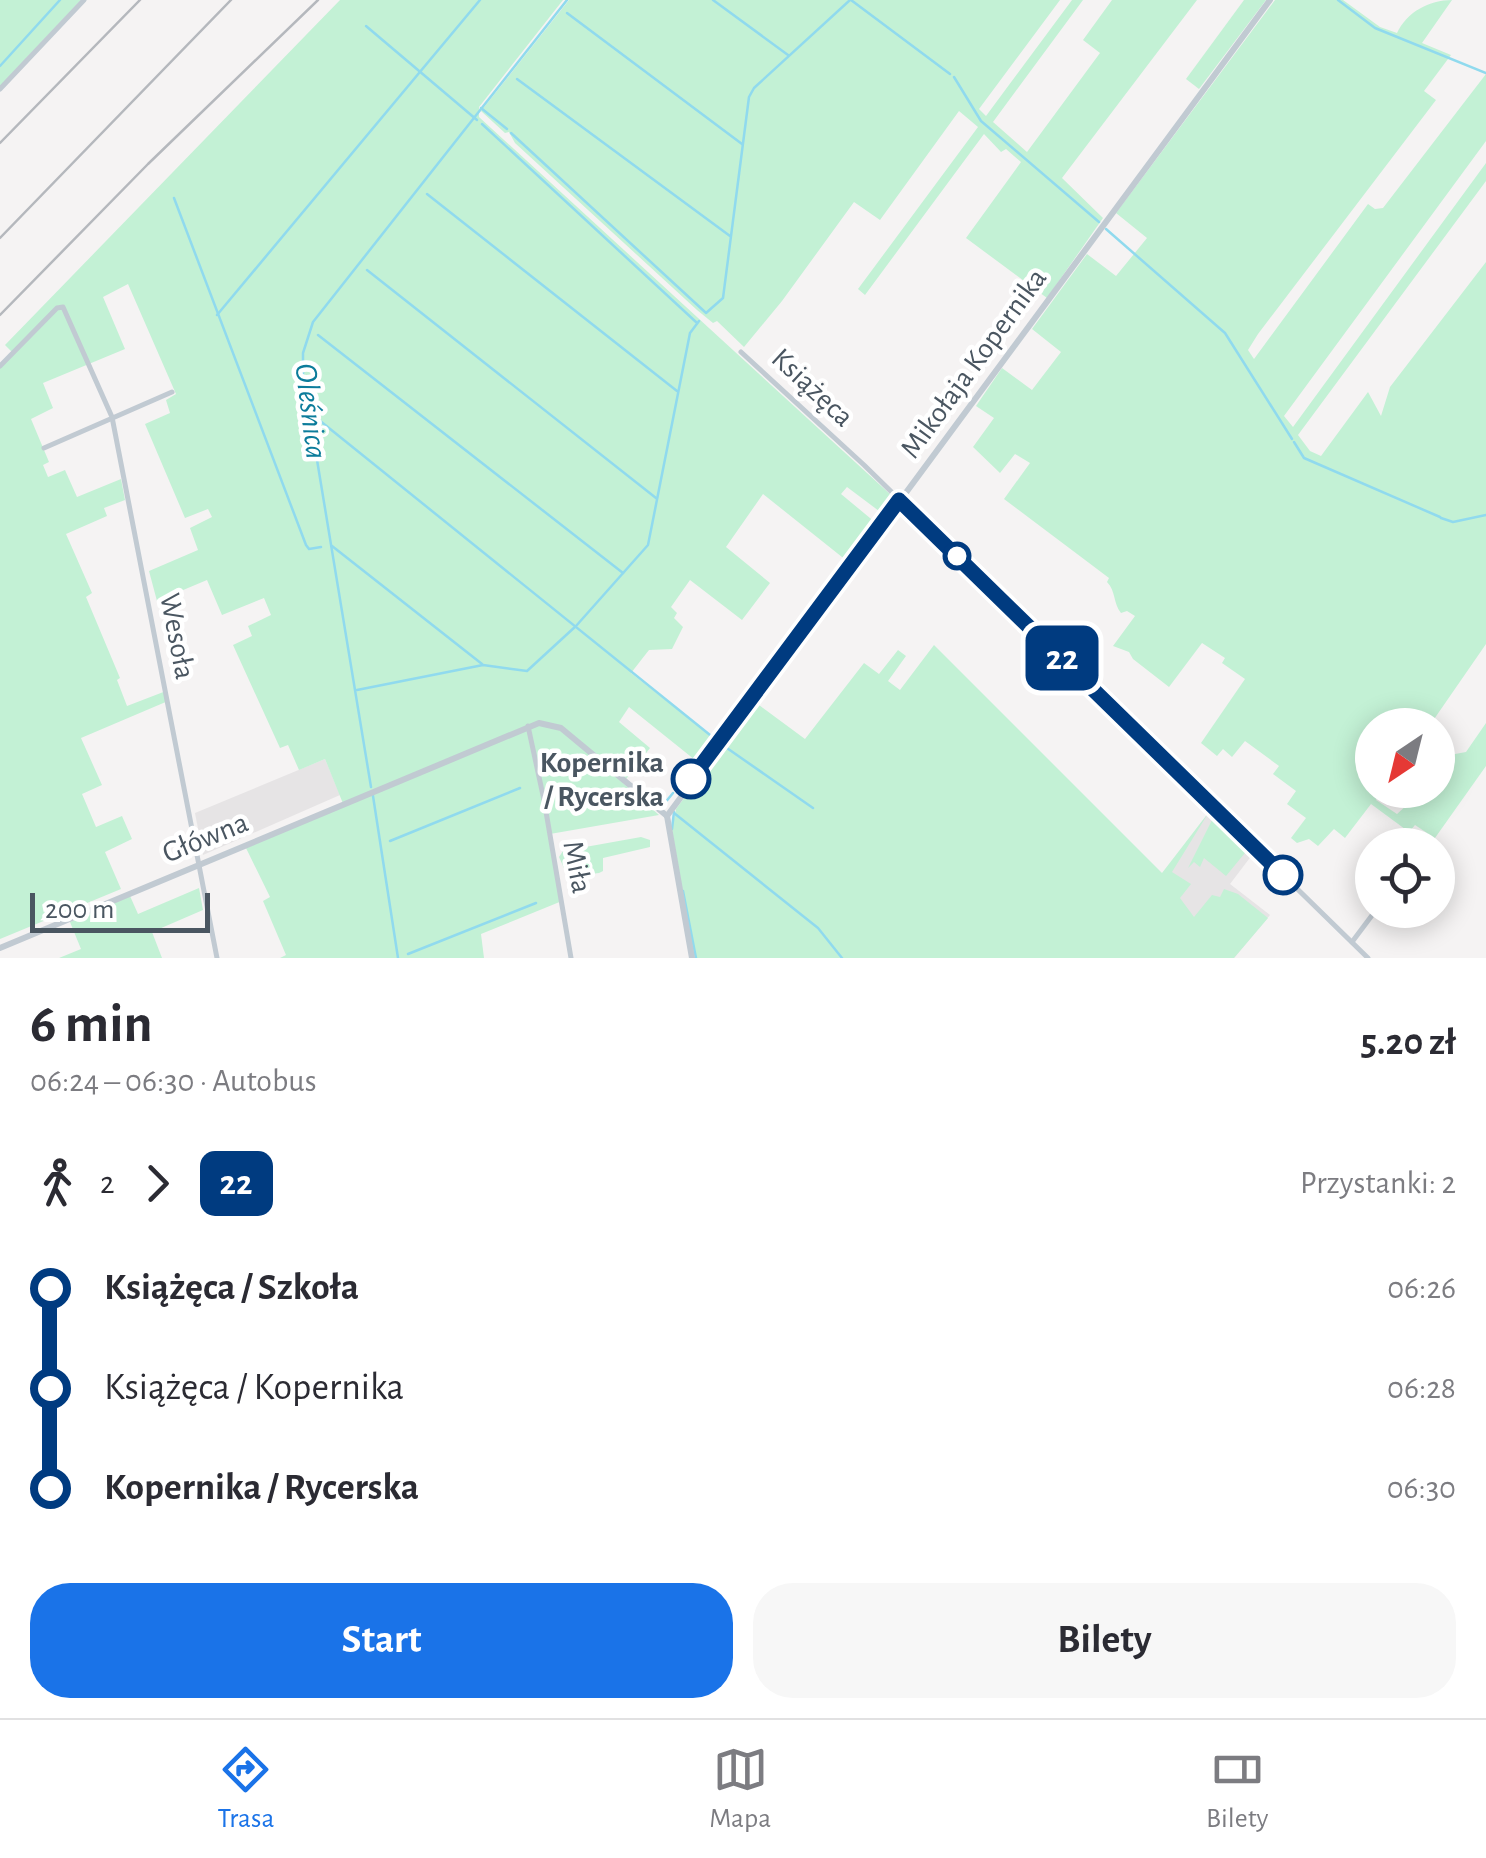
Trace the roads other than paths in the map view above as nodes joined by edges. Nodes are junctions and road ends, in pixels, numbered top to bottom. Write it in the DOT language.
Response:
graph roads {
  1 [pos="84,0"];
  2 [pos="1270,0"];
  3 [pos="0,89"];
  4 [pos="742,352"];
  5 [pos="0,366"];
  6 [pos="172,392"];
  7 [pos="112,416"];
  8 [pos="44,448"];
  9 [pos="899,500"];
  10 [pos="528,726"];
  11 [pos="667,816"];
  12 [pos="199,864"];
  13 [pos="1362,928"];
  14 [pos="1352,942"];
  15 [pos="0,948"];
  16 [pos="216,958"];
  17 [pos="571,958"];
  18 [pos="692,958"];
  19 [pos="1368,958"];
  1 -- 3 [label="street"];
  2 -- 9 [label="street, Mikołaja Kopernika"];
  4 -- 9 [label="street, Książęca"];
  5 -- 7 [label="street, Wesoła"];
  6 -- 7 [label="street"];
  7 -- 8 [label="street"];
  7 -- 12 [label="street, Wesoła"];
  9 -- 11 [label="street, Mikołaja Kopernika"];
  9 -- 14 [label="street, Książęca"];
  10 -- 11 [label="street"];
  10 -- 12 [label="street, Główna"];
  10 -- 17 [label="street, Miła"];
  11 -- 18 [label="street"];
  12 -- 15 [label="street, Główna"];
  12 -- 16 [label="street, Wesoła"];
  13 -- 14 [label="street"];
  14 -- 19 [label="street, Książęca"];
}
